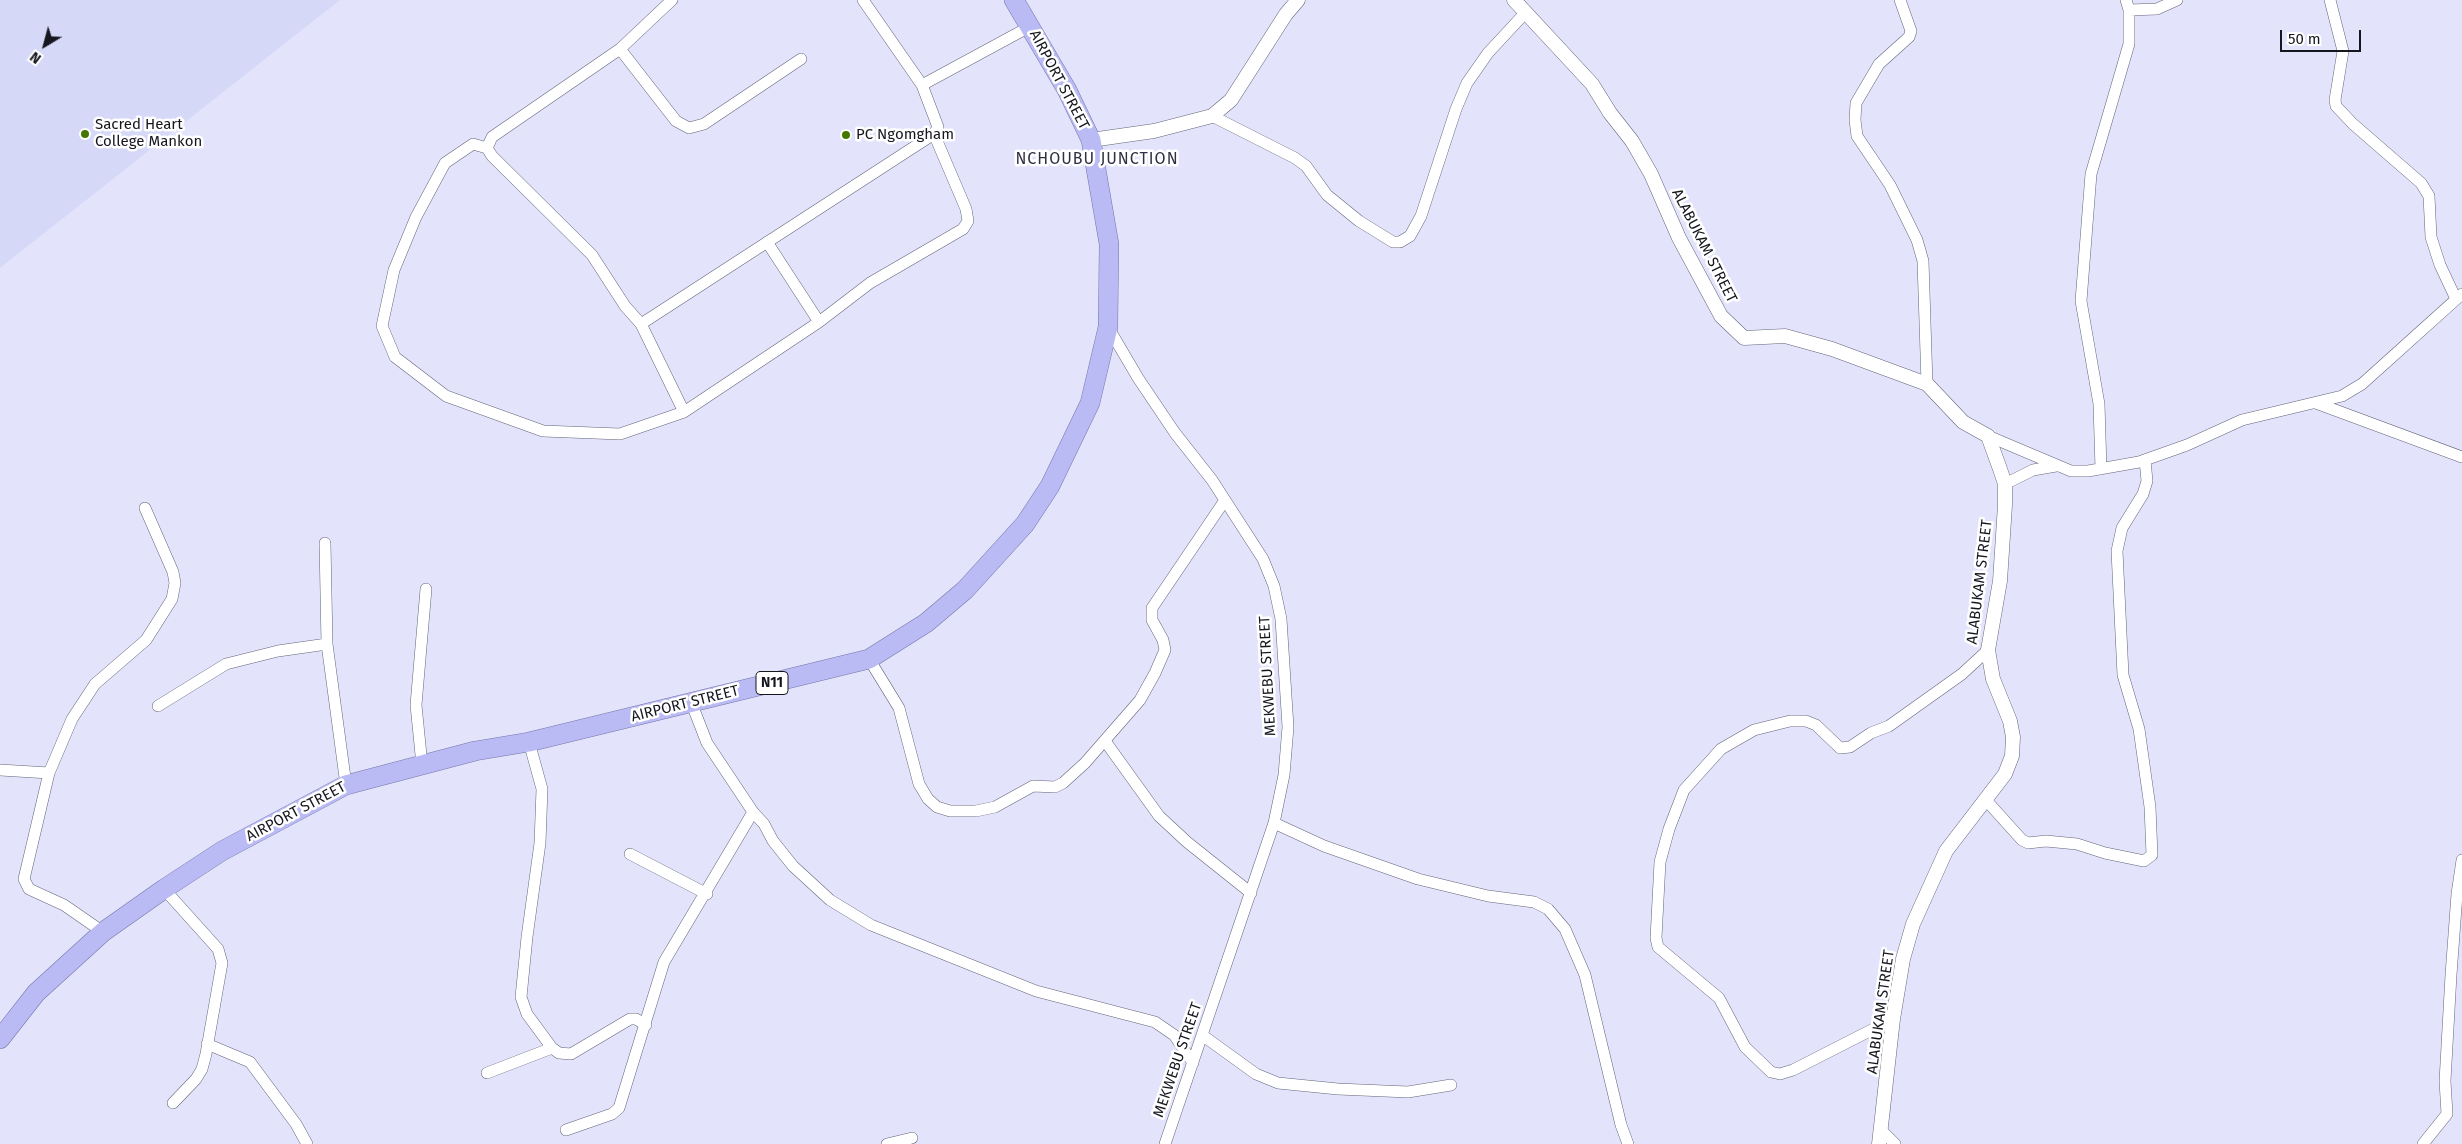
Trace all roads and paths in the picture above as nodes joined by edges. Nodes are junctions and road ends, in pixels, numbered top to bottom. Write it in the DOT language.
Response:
graph roads {
  1 [pos="672,0"];
  2 [pos="863,0"];
  3 [pos="1014,0"];
  4 [pos="1298,0"];
  5 [pos="1514,0"];
  6 [pos="1900,0"];
  7 [pos="2177,0"];
  8 [pos="2330,0"];
  9 [pos="2127,5"];
  10 [pos="1526,12"];
  11 [pos="1030,26"];
  12 [pos="620,49"];
  13 [pos="801,59"];
  14 [pos="922,85"];
  15 [pos="1212,116"];
  16 [pos="934,134"];
  17 [pos="1091,140"];
  18 [pos="487,148"];
  19 [pos="767,242"];
  20 [pos="2459,296"];
  21 [pos="819,322"];
  22 [pos="641,324"];
  23 [pos="1108,327"];
  24 [pos="1927,384"];
  25 [pos="2316,403"];
  26 [pos="684,412"];
  27 [pos="1988,436"];
  28 [pos="2462,457"];
  29 [pos="2145,460"];
  30 [pos="2056,466"];
  31 [pos="2101,469"];
  32 [pos="2005,484"];
  33 [pos="1225,500"];
  34 [pos="145,508"];
  35 [pos="325,543"];
  36 [pos="426,588"];
  37 [pos="327,644"];
  38 [pos="1988,650"];
  39 [pos="869,658"];
  40 [pos="691,702"];
  41 [pos="158,706"];
  42 [pos="1105,741"];
  43 [pos="529,742"];
  44 [pos="422,765"];
  45 [pos="0,770"];
  46 [pos="49,773"];
  47 [pos="346,785"];
  48 [pos="1985,799"];
  49 [pos="753,812"];
  50 [pos="1274,823"];
  51 [pos="630,854"];
  52 [pos="2462,860"];
  53 [pos="164,889"];
  54 [pos="1251,893"];
  55 [pos="706,894"];
  56 [pos="103,932"];
  57 [pos="1894,1019"];
  58 [pos="646,1025"];
  59 [pos="1202,1035"];
  60 [pos="0,1038"];
  61 [pos="208,1044"];
  62 [pos="552,1048"];
  63 [pos="1192,1063"];
  64 [pos="486,1073"];
  65 [pos="1450,1085"];
  66 [pos="173,1103"];
  67 [pos="566,1130"];
  68 [pos="1882,1130"];
  69 [pos="912,1138"];
  70 [pos="307,1144"];
  71 [pos="887,1144"];
  72 [pos="1165,1144"];
  73 [pos="1628,1144"];
  74 [pos="1879,1144"];
  75 [pos="1896,1144"];
  76 [pos="2423,1144"];
  1 -- 12 [label="street"];
  2 -- 14 [label="street"];
  3 -- 11 [label="highway, AIRPORT STREET / N11"];
  4 -- 15 [label="street"];
  5 -- 10 [label="street, ALABUKAM STREET"];
  6 -- 24 [label="street"];
  7 -- 9 [label="street"];
  8 -- 20 [label="street"];
  9 -- 31 [label="street"];
  10 -- 15 [label="street"];
  10 -- 24 [label="street, ALABUKAM STREET"];
  11 -- 14 [label="street"];
  11 -- 17 [label="highway, AIRPORT STREET / N11"];
  12 -- 13 [label="street"];
  12 -- 18 [label="street"];
  14 -- 16 [label="street"];
  15 -- 17 [label="street"];
  16 -- 19 [label="street"];
  16 -- 21 [label="street"];
  17 -- 23 [label="highway, AIRPORT STREET / N11"];
  18 -- 22 [label="street"];
  18 -- 26 [label="street"];
  19 -- 21 [label="street"];
  19 -- 22 [label="street"];
  20 -- 25 [label="street"];
  21 -- 26 [label="street"];
  22 -- 26 [label="street"];
  23 -- 33 [label="street, MEKWEBU STREET"];
  23 -- 39 [label="highway, AIRPORT STREET / N11"];
  24 -- 27 [label="street, ALABUKAM STREET"];
  25 -- 28 [label="street"];
  25 -- 29 [label="street"];
  27 -- 30 [label="street"];
  27 -- 32 [label="street, ALABUKAM STREET"];
  29 -- 31 [label="street"];
  29 -- 48 [label="street"];
  30 -- 31 [label="street"];
  30 -- 32 [label="street"];
  32 -- 38 [label="street, ALABUKAM STREET"];
  33 -- 42 [label="street"];
  33 -- 50 [label="street, MEKWEBU STREET"];
  34 -- 46 [label="street"];
  35 -- 37 [label="street"];
  36 -- 44 [label="street"];
  37 -- 41 [label="street"];
  37 -- 47 [label="street"];
  38 -- 48 [label="street, ALABUKAM STREET"];
  38 -- 57 [label="street"];
  39 -- 40 [label="highway, AIRPORT STREET / N11"];
  39 -- 42 [label="street"];
  40 -- 43 [label="highway, AIRPORT STREET / N11"];
  40 -- 49 [label="street"];
  42 -- 54 [label="street"];
  43 -- 44 [label="highway, AIRPORT STREET / N11"];
  43 -- 62 [label="street"];
  44 -- 47 [label="highway, AIRPORT STREET / N11"];
  45 -- 46 [label="street"];
  46 -- 56 [label="street"];
  47 -- 53 [label="highway, AIRPORT STREET / N11"];
  48 -- 57 [label="street, ALABUKAM STREET"];
  49 -- 55 [label="street"];
  49 -- 63 [label="street"];
  50 -- 54 [label="street, MEKWEBU STREET"];
  50 -- 73 [label="street"];
  51 -- 55 [label="street"];
  52 -- 76 [label="street"];
  53 -- 56 [label="highway, AIRPORT STREET / N11"];
  53 -- 61 [label="street"];
  54 -- 59 [label="street, MEKWEBU STREET"];
  55 -- 58 [label="street"];
  56 -- 60 [label="highway, AIRPORT STREET / N11"];
  57 -- 68 [label="street, ALABUKAM STREET"];
  58 -- 62 [label="street"];
  58 -- 67 [label="street"];
  59 -- 63 [label="street, MEKWEBU STREET"];
  59 -- 65 [label="street"];
  61 -- 66 [label="street"];
  61 -- 70 [label="street"];
  62 -- 64 [label="street"];
  63 -- 72 [label="street, MEKWEBU STREET"];
  68 -- 74 [label="street, ALABUKAM STREET"];
  68 -- 75 [label="street"];
  69 -- 71 [label="street"];
}
